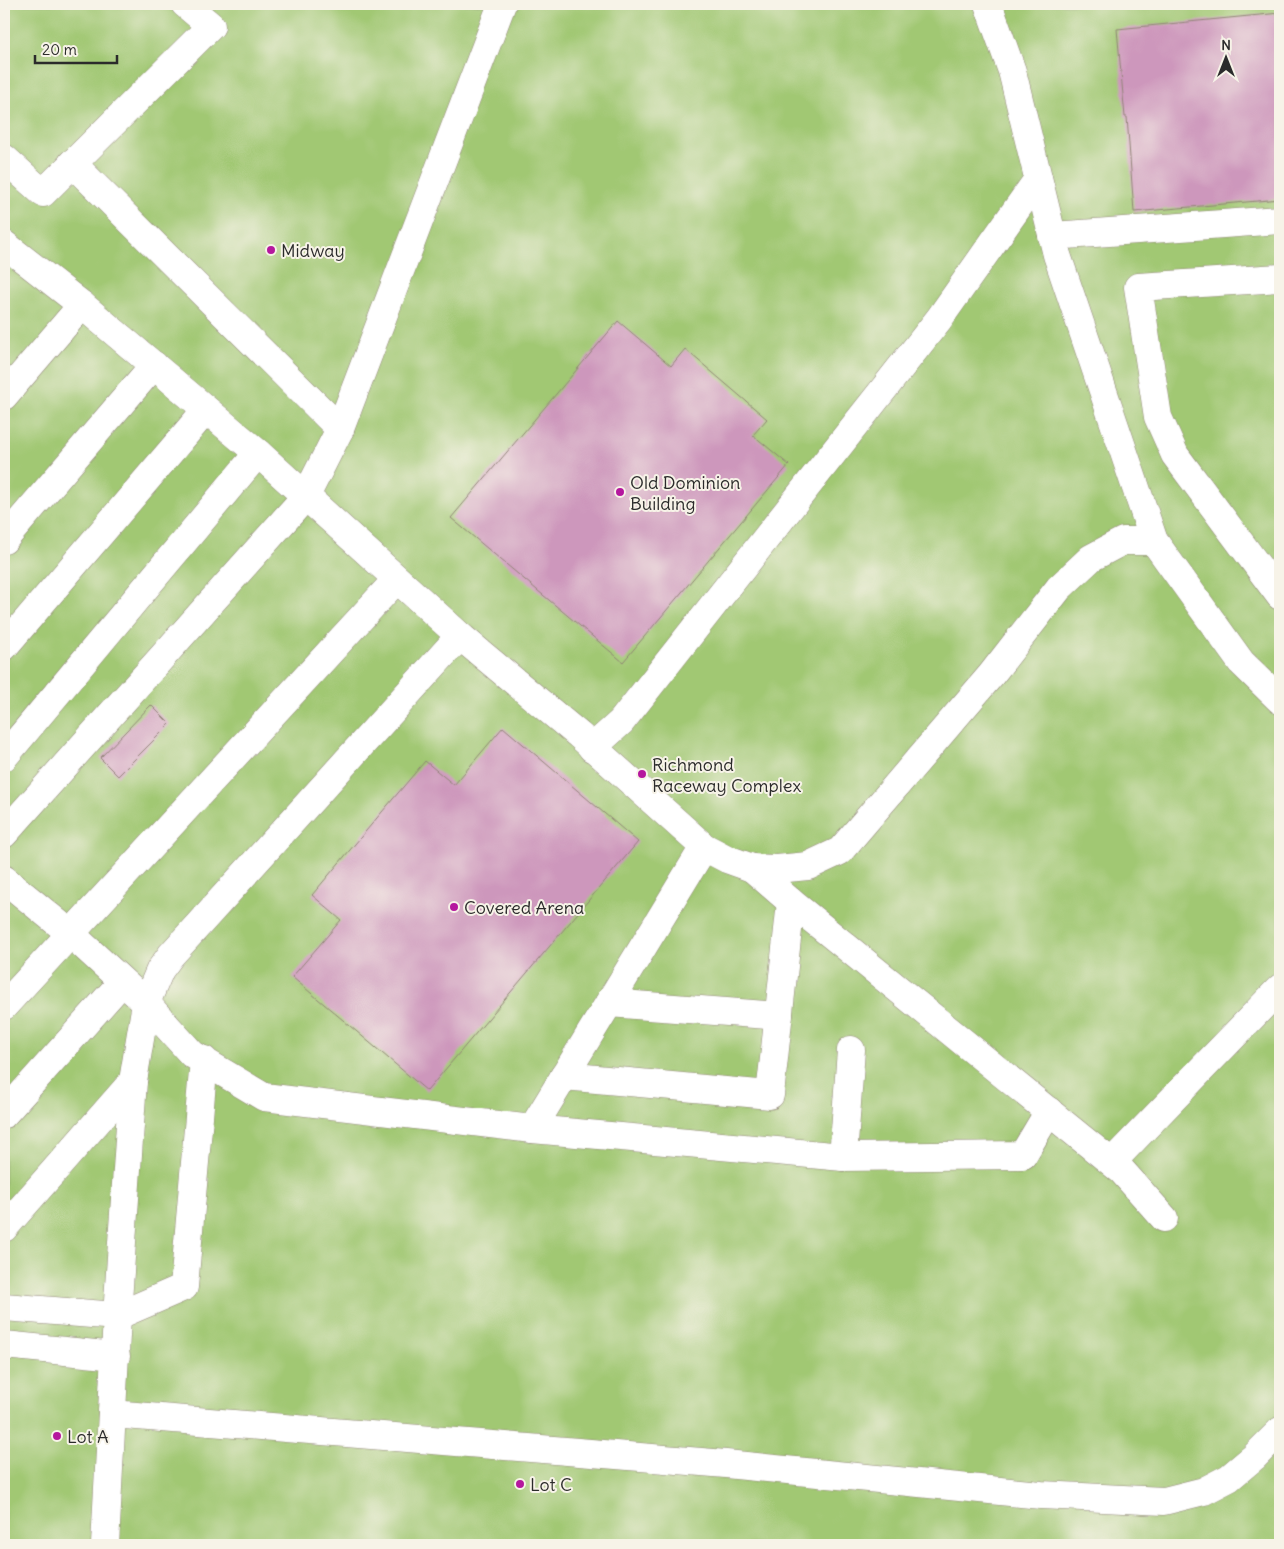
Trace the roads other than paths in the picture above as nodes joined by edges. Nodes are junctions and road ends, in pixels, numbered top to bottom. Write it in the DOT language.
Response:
graph roads {
  1 [pos="184,4"];
  2 [pos="502,4"];
  3 [pos="988,4"];
  4 [pos="4,158"];
  5 [pos="72,163"];
  6 [pos="1038,179"];
  7 [pos="1280,220"];
  8 [pos="1052,236"];
  9 [pos="4,244"];
  10 [pos="1280,278"];
  11 [pos="82,305"];
  12 [pos="154,365"];
  13 [pos="4,396"];
  14 [pos="206,410"];
  15 [pos="340,429"];
  16 [pos="258,453"];
  17 [pos="306,496"];
  18 [pos="4,540"];
  19 [pos="1154,541"];
  20 [pos="397,579"];
  21 [pos="1280,596"];
  22 [pos="460,636"];
  23 [pos="4,646"];
  24 [pos="1280,700"];
  25 [pos="592,748"];
  26 [pos="4,757"];
  27 [pos="4,834"];
  28 [pos="704,847"];
  29 [pos="752,868"];
  30 [pos="5,882"];
  31 [pos="791,902"];
  32 [pos="70,933"];
  33 [pos="122,982"];
  34 [pos="1280,988"];
  35 [pos="609,1002"];
  36 [pos="146,1003"];
  37 [pos="4,1006"];
  38 [pos="778,1016"];
  39 [pos="851,1050"];
  40 [pos="204,1060"];
  41 [pos="564,1076"];
  42 [pos="133,1081"];
  43 [pos="1049,1112"];
  44 [pos="4,1114"];
  45 [pos="532,1129"];
  46 [pos="843,1158"];
  47 [pos="1112,1162"];
  48 [pos="1164,1218"];
  49 [pos="4,1228"];
  50 [pos="4,1307"];
  51 [pos="117,1316"];
  52 [pos="4,1345"];
  53 [pos="116,1356"];
  54 [pos="112,1414"];
  55 [pos="1280,1430"];
  56 [pos="105,1545"];
  1 -- 5 [label="street"];
  2 -- 15 [label="street"];
  3 -- 6 [label="street"];
  4 -- 5 [label="street"];
  5 -- 15 [label="street"];
  6 -- 8 [label="street"];
  6 -- 25 [label="street"];
  7 -- 8 [label="street"];
  8 -- 19 [label="street"];
  9 -- 11 [label="street"];
  10 -- 21 [label="street"];
  11 -- 12 [label="street"];
  11 -- 13 [label="street"];
  12 -- 14 [label="street"];
  12 -- 18 [label="street"];
  14 -- 16 [label="street"];
  14 -- 23 [label="street"];
  15 -- 17 [label="street"];
  16 -- 17 [label="street"];
  16 -- 26 [label="street"];
  17 -- 20 [label="street"];
  17 -- 27 [label="street"];
  19 -- 24 [label="street"];
  19 -- 29 [label="street"];
  20 -- 22 [label="street"];
  20 -- 32 [label="street"];
  22 -- 25 [label="street"];
  22 -- 36 [label="street"];
  25 -- 28 [label="street"];
  28 -- 29 [label="street"];
  28 -- 35 [label="street"];
  29 -- 31 [label="street"];
  30 -- 32 [label="street"];
  31 -- 38 [label="street"];
  31 -- 43 [label="street"];
  32 -- 33 [label="street"];
  32 -- 37 [label="street"];
  33 -- 36 [label="street"];
  33 -- 44 [label="street"];
  34 -- 47 [label="street"];
  35 -- 38 [label="street"];
  35 -- 41 [label="street"];
  36 -- 40 [label="street"];
  36 -- 42 [label="street"];
  38 -- 41 [label="street"];
  39 -- 46 [label="street"];
  40 -- 45 [label="street"];
  40 -- 51 [label="street"];
  41 -- 45 [label="street"];
  42 -- 49 [label="street"];
  42 -- 51 [label="street"];
  43 -- 46 [label="street"];
  43 -- 47 [label="street"];
  45 -- 46 [label="street"];
  47 -- 48 [label="street"];
  50 -- 51 [label="street"];
  51 -- 53 [label="street"];
  52 -- 53 [label="street"];
  53 -- 54 [label="street"];
  54 -- 55 [label="street"];
  54 -- 56 [label="street"];
}
